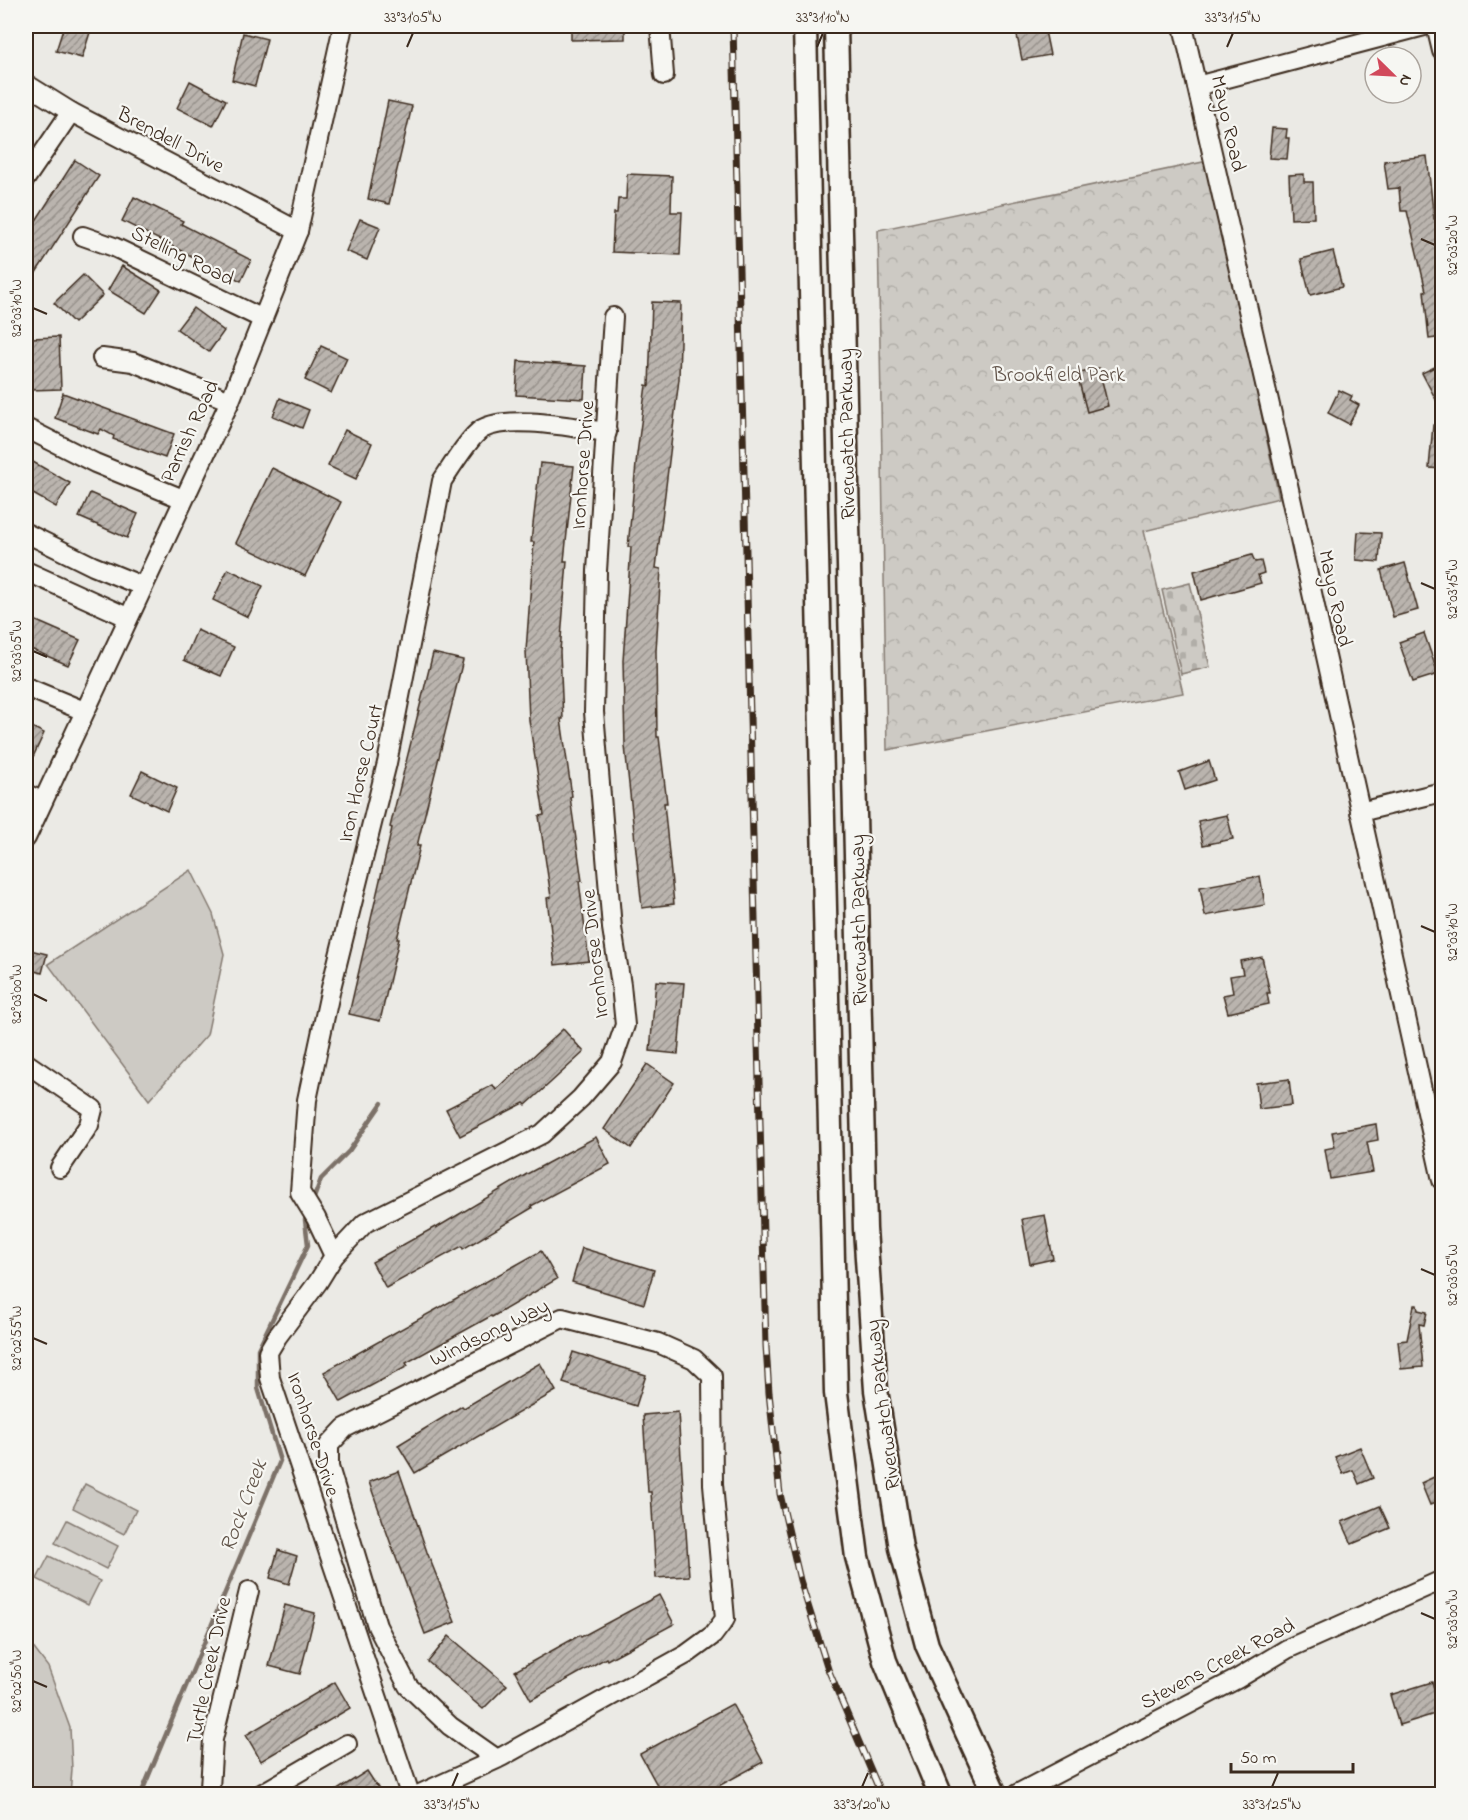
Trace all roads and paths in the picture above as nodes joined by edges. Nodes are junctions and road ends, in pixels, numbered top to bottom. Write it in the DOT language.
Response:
graph roads {
  1 [pos="343,26"];
  2 [pos="660,26"];
  3 [pos="805,26"];
  4 [pos="836,26"];
  5 [pos="1183,26"];
  6 [pos="1424,26"];
  7 [pos="1436,26"];
  8 [pos="1443,51"];
  9 [pos="664,75"];
  10 [pos="26,84"];
  11 [pos="1197,86"];
  12 [pos="71,112"];
  13 [pos="26,178"];
  14 [pos="298,231"];
  15 [pos="82,236"];
  16 [pos="613,317"];
  17 [pos="263,319"];
  18 [pos="102,358"];
  19 [pos="230,401"];
  20 [pos="26,428"];
  21 [pos="607,432"];
  22 [pos="183,500"];
  23 [pos="26,533"];
  24 [pos="26,571"];
  25 [pos="142,586"];
  26 [pos="127,617"];
  27 [pos="26,687"];
  28 [pos="84,711"];
  29 [pos="1443,792"];
  30 [pos="26,794"];
  31 [pos="42,801"];
  32 [pos="1360,812"];
  33 [pos="26,838"];
  34 [pos="26,1063"];
  35 [pos="60,1168"];
  36 [pos="1443,1180"];
  37 [pos="334,1256"];
  38 [pos="1443,1580"];
  39 [pos="249,1590"];
  40 [pos="347,1744"];
  41 [pos="497,1759"];
  42 [pos="212,1794"];
  43 [pos="261,1794"];
  44 [pos="410,1794"];
  45 [pos="420,1794"];
  46 [pos="940,1794"];
  47 [pos="995,1794"];
  48 [pos="1017,1794"];
  1 -- 14 [label="street, Parrish Road"];
  2 -- 9 [label="street"];
  3 -- 46 [label="main road, Riverwatch Parkway"];
  4 -- 47 [label="main road, Riverwatch Parkway"];
  5 -- 11 [label="street, Mayo Road"];
  6 -- 11 [label="street"];
  7 -- 8 [label="street"];
  10 -- 12 [label="street, Brendell Drive"];
  11 -- 32 [label="street, Mayo Road"];
  12 -- 13 [label="street"];
  12 -- 14 [label="street, Brendell Drive"];
  14 -- 17 [label="street, Parrish Road"];
  15 -- 17 [label="street, Stelling Road"];
  16 -- 21 [label="street, Ironhorse Drive"];
  17 -- 19 [label="street, Parrish Road"];
  18 -- 19 [label="street"];
  19 -- 22 [label="street, Parrish Road"];
  20 -- 22 [label="street"];
  21 -- 37 [label="street, Ironhorse Drive"];
  21 -- 37 [label="street, Iron Horse Court"];
  22 -- 25 [label="street, Parrish Road"];
  23 -- 25 [label="street"];
  24 -- 26 [label="street"];
  25 -- 26 [label="street, Parrish Road"];
  26 -- 28 [label="street, Parrish Road"];
  27 -- 28 [label="street"];
  28 -- 31 [label="street, Parrish Road"];
  29 -- 32 [label="street"];
  30 -- 31 [label="street"];
  31 -- 33 [label="street, Parrish Road"];
  32 -- 36 [label="street, Mayo Road"];
  34 -- 35 [label="street"];
  37 -- 44 [label="street, Ironhorse Drive"];
  38 -- 48 [label="street, Stevens Creek Road"];
  39 -- 42 [label="street, Turtle Creek Drive"];
  40 -- 43 [label="street"];
  41 -- 41 [label="street, Windsong Way"];
  41 -- 45 [label="street, Windsong Way"];
}
